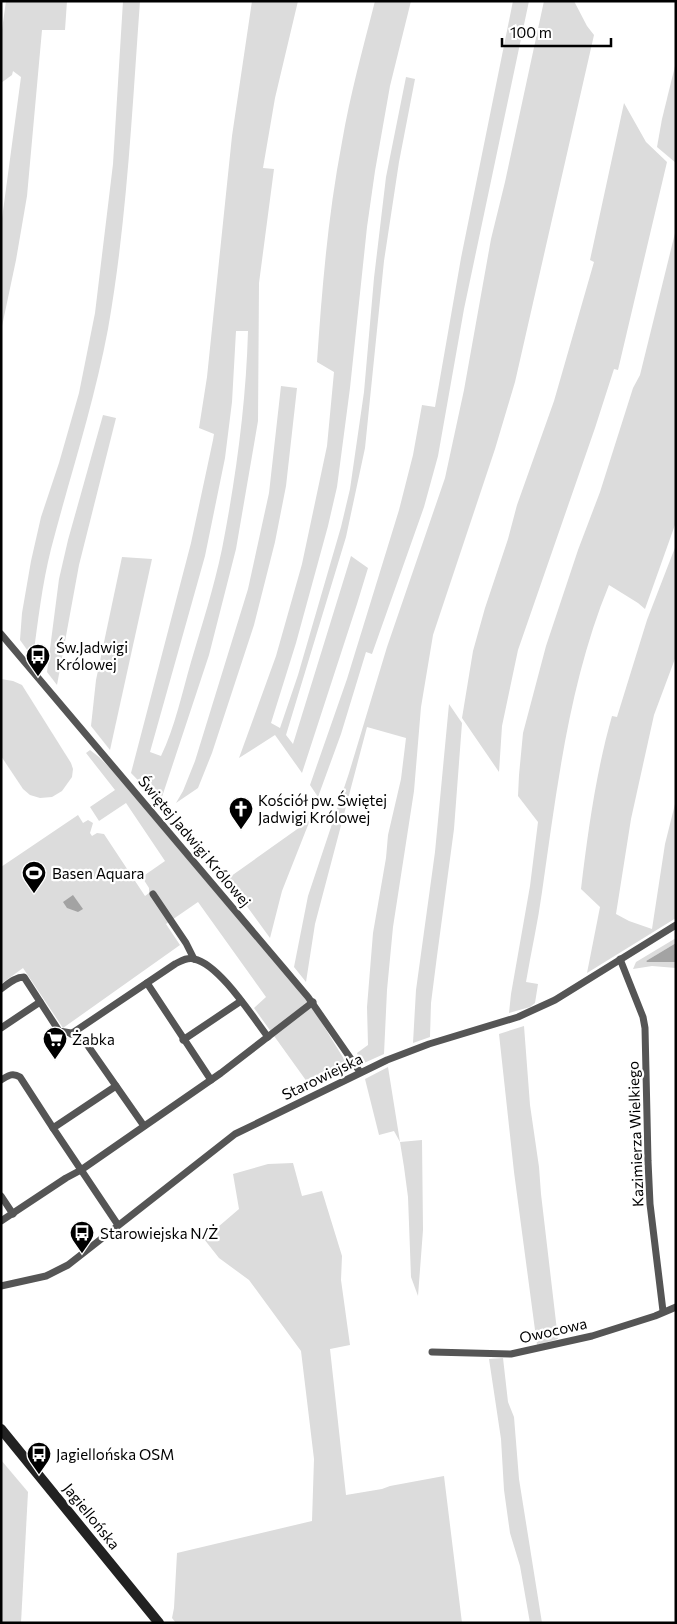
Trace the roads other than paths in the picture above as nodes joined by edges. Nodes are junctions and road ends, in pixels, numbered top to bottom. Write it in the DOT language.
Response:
graph roads {
  1 [pos="1,634"];
  2 [pos="153,894"];
  3 [pos="676,925"];
  4 [pos="194,959"];
  5 [pos="620,960"];
  6 [pos="147,983"];
  7 [pos="1,989"];
  8 [pos="241,1001"];
  9 [pos="40,1002"];
  10 [pos="313,1002"];
  11 [pos="1,1028"];
  12 [pos="71,1034"];
  13 [pos="268,1036"];
  14 [pos="183,1040"];
  15 [pos="360,1072"];
  16 [pos="1,1080"];
  17 [pos="211,1080"];
  18 [pos="116,1086"];
  19 [pos="144,1126"];
  20 [pos="54,1128"];
  21 [pos="81,1170"];
  22 [pos="1,1196"];
  23 [pos="13,1214"];
  24 [pos="1,1221"];
  25 [pos="118,1225"];
  26 [pos="1,1286"];
  27 [pos="676,1307"];
  28 [pos="663,1311"];
  29 [pos="432,1352"];
  30 [pos="1,1428"];
  31 [pos="158,1623"];
  1 -- 10 [label="street, Świętej Jadwigi Królowej"];
  2 -- 4 [label="street"];
  3 -- 5 [label="street, Starowiejska"];
  4 -- 6 [label="street"];
  4 -- 8 [label="street"];
  5 -- 15 [label="street, Starowiejska"];
  5 -- 28 [label="street, Kazimierza Wielkiego"];
  6 -- 12 [label="street"];
  6 -- 14 [label="street"];
  7 -- 9 [label="street"];
  8 -- 13 [label="street"];
  8 -- 14 [label="street"];
  9 -- 11 [label="street"];
  9 -- 12 [label="street"];
  10 -- 13 [label="street"];
  10 -- 15 [label="street, Świętej Jadwigi Królowej"];
  12 -- 18 [label="street"];
  13 -- 17 [label="street"];
  14 -- 17 [label="street"];
  15 -- 25 [label="street, Starowiejska"];
  16 -- 20 [label="street"];
  17 -- 19 [label="street"];
  18 -- 19 [label="street"];
  18 -- 20 [label="street"];
  19 -- 21 [label="street"];
  20 -- 21 [label="street"];
  21 -- 23 [label="street"];
  21 -- 25 [label="street"];
  22 -- 23 [label="street"];
  23 -- 24 [label="street"];
  25 -- 26 [label="street, Starowiejska"];
  27 -- 28 [label="street, Owocowa"];
  28 -- 29 [label="street, Owocowa"];
  30 -- 31 [label="street, Jagiellońska"];
}
